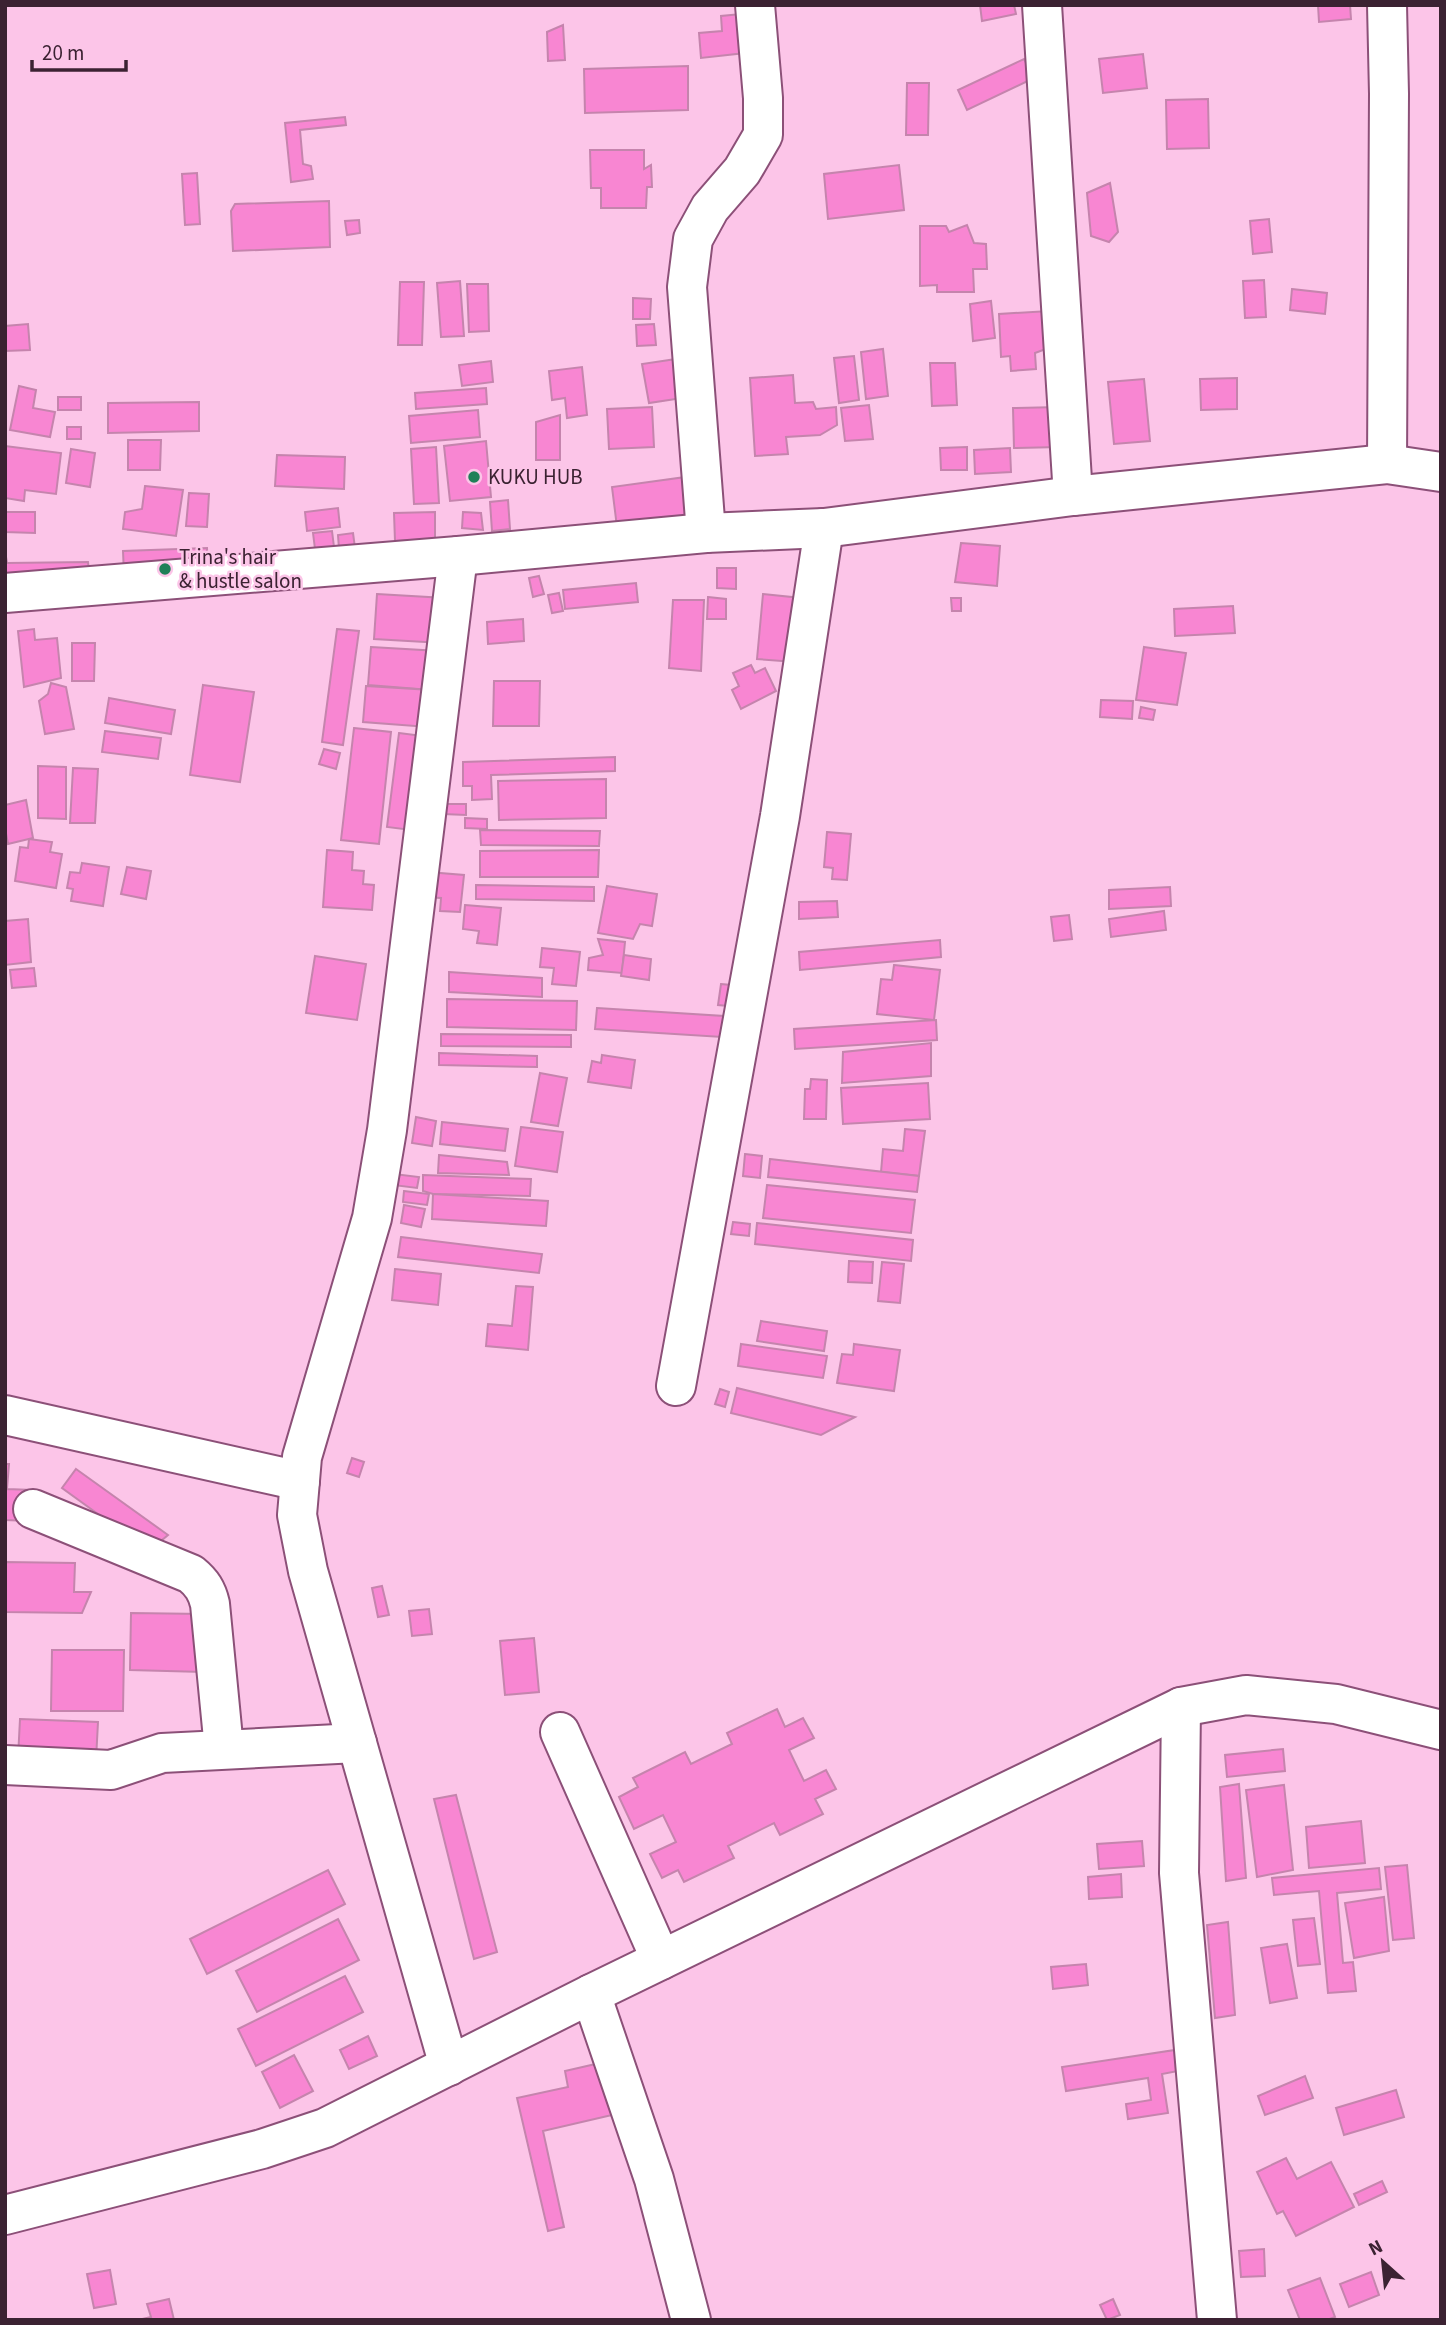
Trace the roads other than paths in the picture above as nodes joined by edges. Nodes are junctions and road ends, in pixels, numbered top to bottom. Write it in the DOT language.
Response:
graph roads {
  1 [pos="755,5"];
  2 [pos="1042,5"];
  3 [pos="1387,5"];
  4 [pos="1387,464"];
  5 [pos="1441,472"];
  6 [pos="1073,496"];
  7 [pos="824,528"];
  8 [pos="705,533"];
  9 [pos="458,556"];
  10 [pos="5,593"];
  11 [pos="676,1387"];
  12 [pos="5,1415"];
  13 [pos="300,1481"];
  14 [pos="33,1509"];
  15 [pos="1181,1707"];
  16 [pos="1441,1730"];
  17 [pos="560,1732"];
  18 [pos="357,1743"];
  19 [pos="224,1749"];
  20 [pos="5,1765"];
  21 [pos="661,1960"];
  22 [pos="591,1994"];
  23 [pos="449,2066"];
  24 [pos="5,2215"];
  25 [pos="691,2320"];
  26 [pos="1217,2320"];
  1 -- 8 [label="street"];
  2 -- 6 [label="street"];
  3 -- 4 [label="street"];
  4 -- 5 [label="street"];
  4 -- 6 [label="street"];
  6 -- 7 [label="street"];
  7 -- 8 [label="street"];
  7 -- 11 [label="street"];
  8 -- 9 [label="street"];
  9 -- 10 [label="street"];
  9 -- 13 [label="street"];
  12 -- 13 [label="street"];
  13 -- 18 [label="street"];
  14 -- 19 [label="street"];
  15 -- 16 [label="street"];
  15 -- 21 [label="street"];
  15 -- 26 [label="street"];
  17 -- 21 [label="street"];
  18 -- 19 [label="street"];
  18 -- 23 [label="street"];
  19 -- 20 [label="street"];
  21 -- 22 [label="street"];
  22 -- 23 [label="street"];
  22 -- 25 [label="street"];
  23 -- 24 [label="street"];
}
